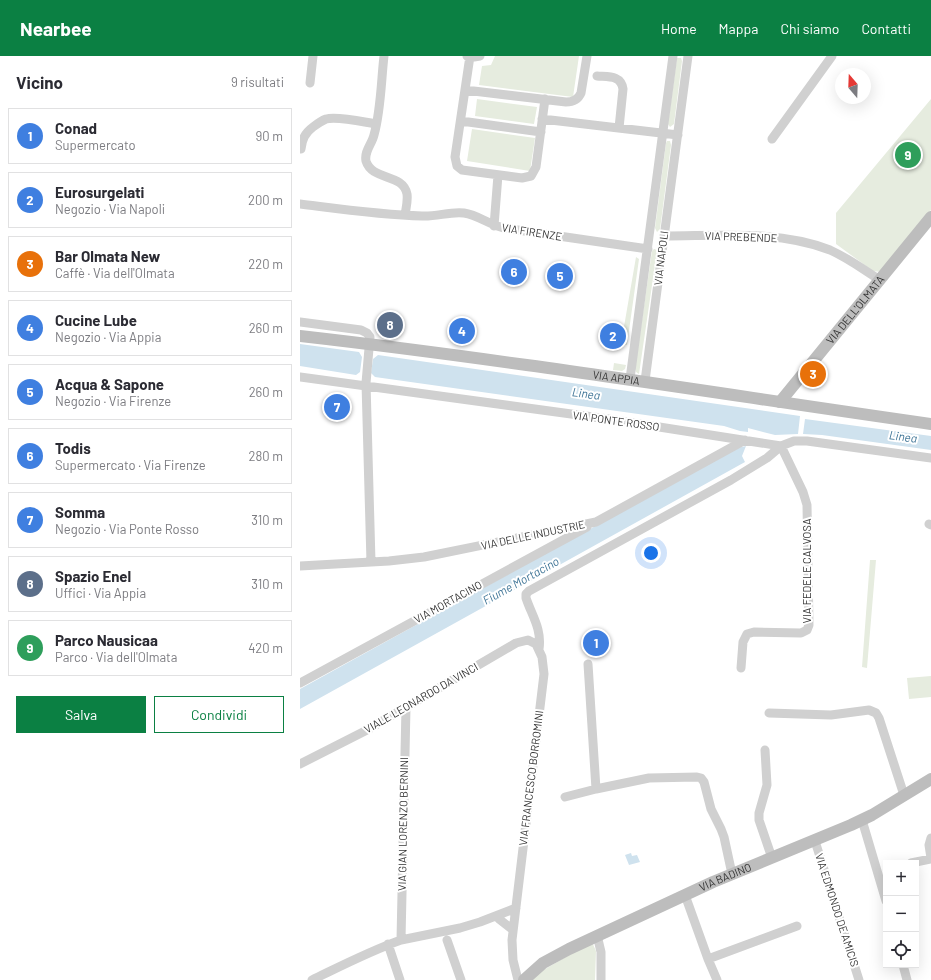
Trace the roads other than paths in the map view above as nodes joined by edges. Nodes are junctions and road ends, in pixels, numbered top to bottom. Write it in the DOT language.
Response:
graph roads {
  1 [pos="313,56"];
  2 [pos="384,56"];
  3 [pos="468,56"];
  4 [pos="480,56"];
  5 [pos="586,56"];
  6 [pos="673,56"];
  7 [pos="688,56"];
  8 [pos="832,56"];
  9 [pos="597,76"];
  10 [pos="310,83"];
  11 [pos="465,90"];
  12 [pos="545,99"];
  13 [pos="542,119"];
  14 [pos="461,121"];
  15 [pos="376,124"];
  16 [pos="619,128"];
  17 [pos="541,132"];
  18 [pos="662,133"];
  19 [pos="678,135"];
  20 [pos="772,139"];
  21 [pos="301,149"];
  22 [pos="498,175"];
  23 [pos="300,204"];
  24 [pos="405,215"];
  25 [pos="931,217"];
  26 [pos="494,226"];
  27 [pos="664,239"];
  28 [pos="648,244"];
  29 [pos="880,280"];
  30 [pos="300,322"];
  31 [pos="300,336"];
  32 [pos="370,346"];
  33 [pos="300,378"];
  34 [pos="630,379"];
  35 [pos="645,381"];
  36 [pos="367,385"];
  37 [pos="780,402"];
  38 [pos="931,424"];
  39 [pos="748,440"];
  40 [pos="780,446"];
  41 [pos="931,458"];
  42 [pos="596,522"];
  43 [pos="371,562"];
  44 [pos="300,566"];
  45 [pos="540,649"];
  46 [pos="588,664"];
  47 [pos="740,668"];
  48 [pos="300,683"];
  49 [pos="406,707"];
  50 [pos="769,713"];
  51 [pos="765,750"];
  52 [pos="300,764"];
  53 [pos="931,779"];
  54 [pos="596,789"];
  55 [pos="904,796"];
  56 [pos="565,797"];
  57 [pos="862,820"];
  58 [pos="931,838"];
  59 [pos="815,841"];
  60 [pos="772,858"];
  61 [pos="931,858"];
  62 [pos="919,861"];
  63 [pos="882,873"];
  64 [pos="732,874"];
  65 [pos="685,895"];
  66 [pos="885,896"];
  67 [pos="515,912"];
  68 [pos="499,918"];
  69 [pos="485,920"];
  70 [pos="797,926"];
  71 [pos="513,930"];
  72 [pos="597,935"];
  73 [pos="400,940"];
  74 [pos="447,940"];
  75 [pos="388,944"];
  76 [pos="708,960"];
  77 [pos="904,968"];
  78 [pos="312,980"];
  79 [pos="400,980"];
  80 [pos="460,980"];
  81 [pos="518,980"];
  82 [pos="524,980"];
  83 [pos="601,980"];
  84 [pos="717,980"];
  85 [pos="859,980"];
  86 [pos="907,980"];
  1 -- 10 [label="street"];
  2 -- 15 [label="street"];
  3 -- 4 [label="street"];
  3 -- 11 [label="street"];
  5 -- 12 [label="street"];
  6 -- 18 [label="street, VIA NAPOLI"];
  7 -- 19 [label="street, VIA NAPOLI"];
  8 -- 20 [label="street"];
  9 -- 16 [label="street"];
  11 -- 12 [label="street"];
  11 -- 14 [label="street"];
  12 -- 13 [label="street"];
  13 -- 16 [label="street"];
  13 -- 17 [label="street"];
  14 -- 17 [label="street"];
  14 -- 22 [label="street"];
  15 -- 21 [label="street"];
  15 -- 24 [label="street"];
  16 -- 18 [label="street"];
  17 -- 22 [label="street"];
  18 -- 19 [label="street"];
  18 -- 28 [label="street, VIA NAPOLI"];
  19 -- 27 [label="street, VIA NAPOLI"];
  22 -- 26 [label="street"];
  23 -- 24 [label="street, VIA FIRENZE"];
  24 -- 26 [label="street, VIA FIRENZE"];
  25 -- 29 [label="street, VIA DELL'OLMATA"];
  26 -- 28 [label="street, VIA FIRENZE"];
  27 -- 28 [label="street, VIA FIRENZE"];
  27 -- 29 [label="street, VIA PREBENDE"];
  27 -- 35 [label="street, VIA NAPOLI"];
  28 -- 34 [label="street, VIA NAPOLI"];
  29 -- 37 [label="street, VIA DELL'OLMATA"];
  30 -- 32 [label="street"];
  31 -- 32 [label="street, VIA APPIA"];
  32 -- 34 [label="street, VIA APPIA"];
  32 -- 36 [label="street"];
  33 -- 36 [label="street, VIA PONTE ROSSO"];
  34 -- 35 [label="street, VIA APPIA"];
  35 -- 37 [label="street, VIA APPIA"];
  36 -- 39 [label="street, VIA PONTE ROSSO"];
  36 -- 43 [label="street"];
  37 -- 38 [label="street, VIA APPIA"];
  39 -- 40 [label="street, VIA PONTE ROSSO"];
  39 -- 42 [label="street, VIA DELLE INDUSTRIE"];
  40 -- 41 [label="street, VIA PONTE ROSSO"];
  40 -- 45 [label="street, VIA FRANCESCO BORROMINI"];
  40 -- 47 [label="street, VIA FEDELE CALVOSA"];
  42 -- 43 [label="street, VIA DELLE INDUSTRIE"];
  42 -- 48 [label="street, VIA MORTACINO"];
  43 -- 44 [label="street, VIA DELLE INDUSTRIE"];
  45 -- 49 [label="street, VIALE LEONARDO DA VINCI"];
  45 -- 67 [label="street, VIA FRANCESCO BORROMINI"];
  46 -- 54 [label="street"];
  49 -- 52 [label="street, VIALE LEONARDO DA VINCI"];
  49 -- 73 [label="street, VIA GIAN LORENZO BERNINI"];
  50 -- 55 [label="street"];
  51 -- 60 [label="street"];
  53 -- 55 [label="street, VIA BADINO"];
  54 -- 56 [label="street"];
  54 -- 64 [label="street"];
  55 -- 57 [label="street, VIA BADINO"];
  57 -- 59 [label="street, VIA BADINO"];
  57 -- 63 [label="street"];
  58 -- 61 [label="street"];
  59 -- 60 [label="street, VIA BADINO"];
  59 -- 85 [label="street, VIA EDMONDO DE AMICIS"];
  60 -- 64 [label="street, VIA BADINO"];
  61 -- 62 [label="street"];
  63 -- 66 [label="street"];
  64 -- 65 [label="street, VIA BADINO"];
  65 -- 72 [label="street, VIA BADINO"];
  65 -- 76 [label="street"];
  67 -- 68 [label="street"];
  67 -- 69 [label="street"];
  67 -- 71 [label="street, VIA FRANCESCO BORROMINI"];
  68 -- 69 [label="street"];
  68 -- 71 [label="street"];
  69 -- 73 [label="street"];
  70 -- 76 [label="street"];
  71 -- 81 [label="street, VIA FRANCESCO BORROMINI"];
  72 -- 82 [label="street, VIA BADINO"];
  72 -- 83 [label="street"];
  73 -- 75 [label="street"];
  74 -- 80 [label="street"];
  75 -- 78 [label="street"];
  75 -- 79 [label="street"];
  76 -- 84 [label="street"];
  77 -- 86 [label="street"];
}
